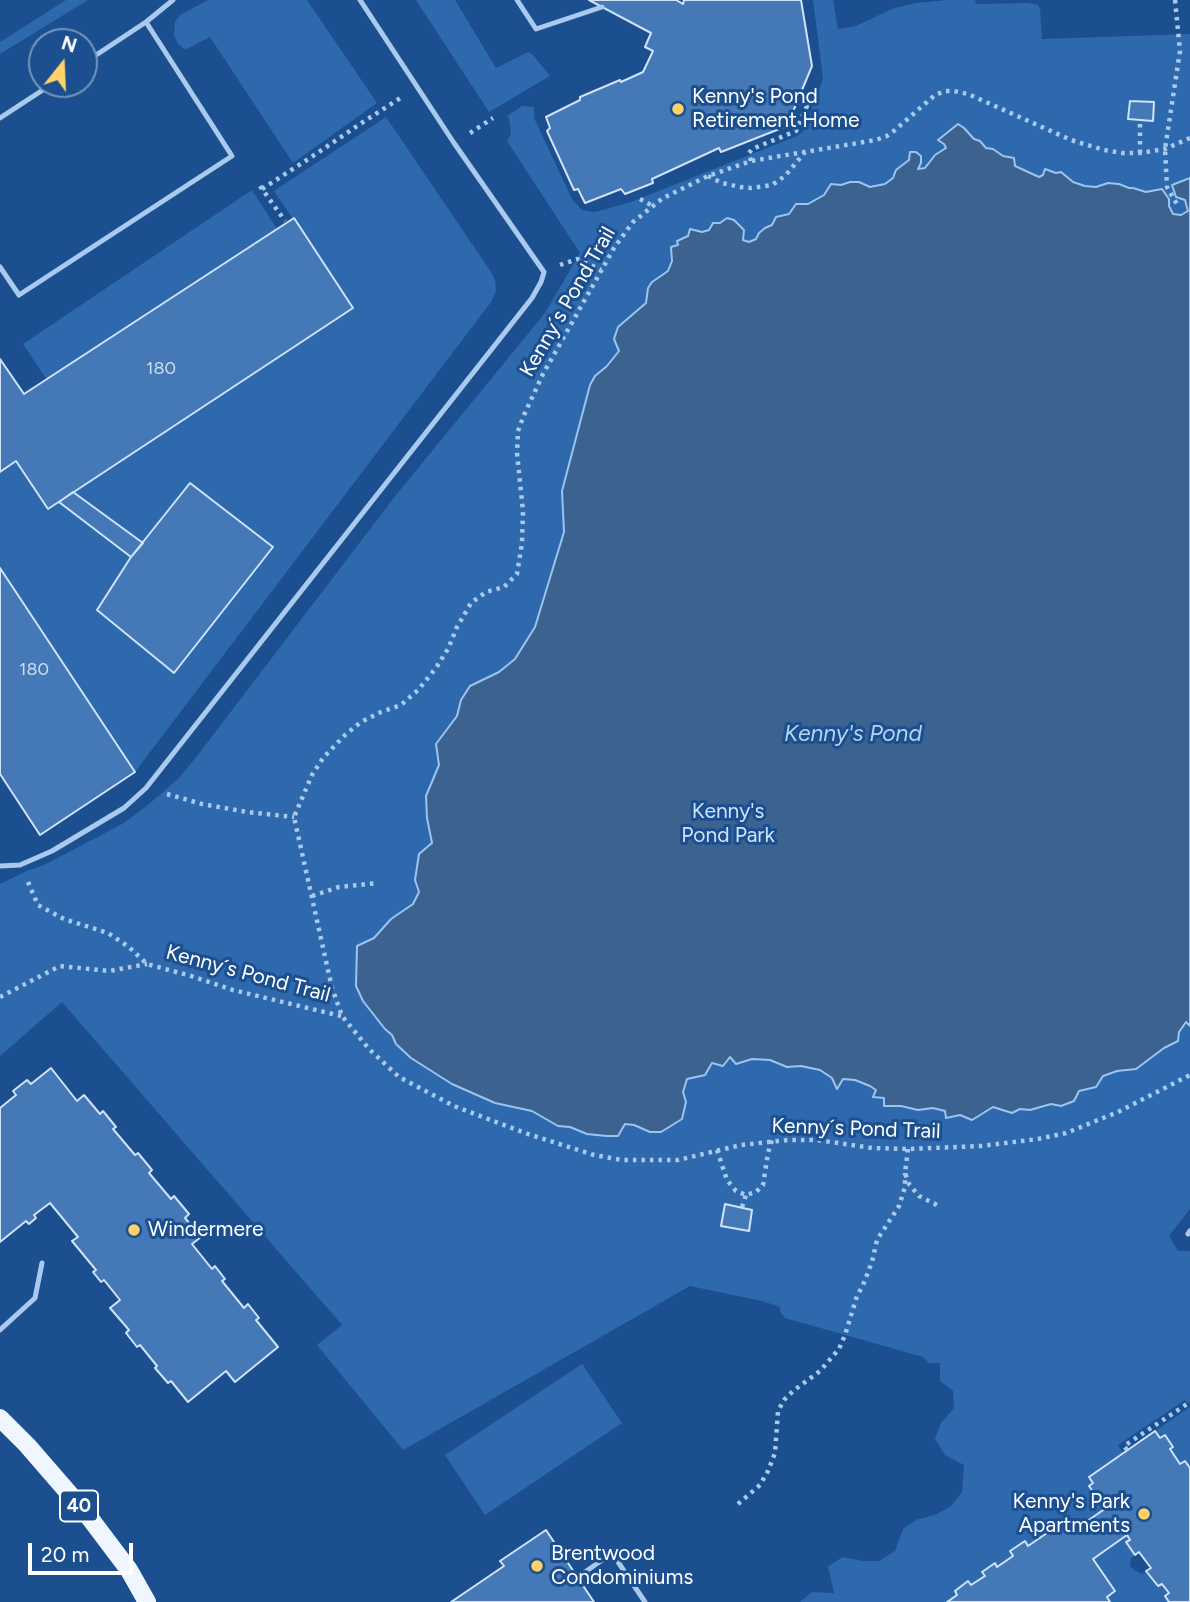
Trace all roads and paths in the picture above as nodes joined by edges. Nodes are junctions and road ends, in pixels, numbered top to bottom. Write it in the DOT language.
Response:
graph roads {
  1 [pos="173,0"];
  2 [pos="360,0"];
  3 [pos="517,0"];
  4 [pos="1175,0"];
  5 [pos="602,7"];
  6 [pos="146,22"];
  7 [pos="98,54"];
  8 [pos="417,88"];
  9 [pos="31,98"];
  10 [pos="797,101"];
  11 [pos="0,118"];
  12 [pos="1140,120"];
  13 [pos="1190,138"];
  14 [pos="1165,149"];
  15 [pos="806,152"];
  16 [pos="1140,153"];
  17 [pos="751,161"];
  18 [pos="708,176"];
  19 [pos="640,199"];
  20 [pos="653,206"];
  21 [pos="1178,206"];
  22 [pos="285,221"];
  23 [pos="0,267"];
  24 [pos="601,270"];
  25 [pos="544,272"];
  26 [pos="146,788"];
  27 [pos="294,817"];
  28 [pos="20,865"];
  29 [pos="0,866"];
  30 [pos="378,883"];
  31 [pos="312,897"];
  32 [pos="147,964"];
  33 [pos="0,997"];
  34 [pos="342,1016"];
  35 [pos="1190,1075"];
  36 [pos="772,1140"];
  37 [pos="908,1149"];
  38 [pos="717,1150"];
  39 [pos="905,1173"];
  40 [pos="746,1195"];
  41 [pos="941,1207"];
  42 [pos="742,1208"];
  43 [pos="42,1263"];
  44 [pos="0,1330"];
  45 [pos="1190,1402"];
  46 [pos="0,1418"];
  47 [pos="1127,1450"];
  48 [pos="738,1504"];
  49 [pos="578,1577"];
  50 [pos="147,1602"];
  51 [pos="645,1602"];
  1 -- 6 [label="lane"];
  2 -- 8 [label="lane"];
  3 -- 5 [label="lane"];
  4 -- 14 [label="path"];
  6 -- 7 [label="lane"];
  6 -- 23 [label="lane"];
  8 -- 22 [label="path"];
  8 -- 25 [label="lane"];
  9 -- 11 [label="lane"];
  10 -- 17 [label="path"];
  12 -- 16 [label="path"];
  13 -- 14 [label="path, Kenny´s Pond Trail"];
  14 -- 16 [label="path, Kenny´s Pond Trail"];
  14 -- 21 [label="path"];
  15 -- 16 [label="path, Kenny´s Pond Trail"];
  15 -- 17 [label="path, Kenny´s Pond Trail"];
  15 -- 18 [label="path"];
  17 -- 18 [label="path, Kenny´s Pond Trail"];
  18 -- 20 [label="path, Kenny´s Pond Trail"];
  19 -- 20 [label="path"];
  20 -- 24 [label="path, Kenny´s Pond Trail"];
  24 -- 25 [label="path"];
  24 -- 27 [label="path, Kenny´s Pond Trail"];
  25 -- 26 [label="lane"];
  26 -- 27 [label="path"];
  26 -- 28 [label="lane"];
  27 -- 31 [label="path, Kenny´s Pond Trail"];
  28 -- 29 [label="lane"];
  28 -- 32 [label="path, Kenny´s Pond Trail"];
  30 -- 31 [label="path"];
  31 -- 34 [label="path, Kenny´s Pond Trail"];
  32 -- 33 [label="path"];
  32 -- 34 [label="path, Kenny´s Pond Trail"];
  34 -- 38 [label="path, Kenny´s Pond Trail"];
  35 -- 37 [label="path, Kenny´s Pond Trail"];
  36 -- 37 [label="path, Kenny´s Pond Trail"];
  36 -- 38 [label="path, Kenny´s Pond Trail"];
  36 -- 40 [label="path"];
  37 -- 39 [label="path"];
  38 -- 40 [label="path"];
  39 -- 41 [label="path"];
  39 -- 48 [label="path"];
  40 -- 42 [label="path"];
  43 -- 44 [label="lane"];
  45 -- 47 [label="path"];
  46 -- 50 [label="main road, 40"];
  49 -- 51 [label="lane"];
}
